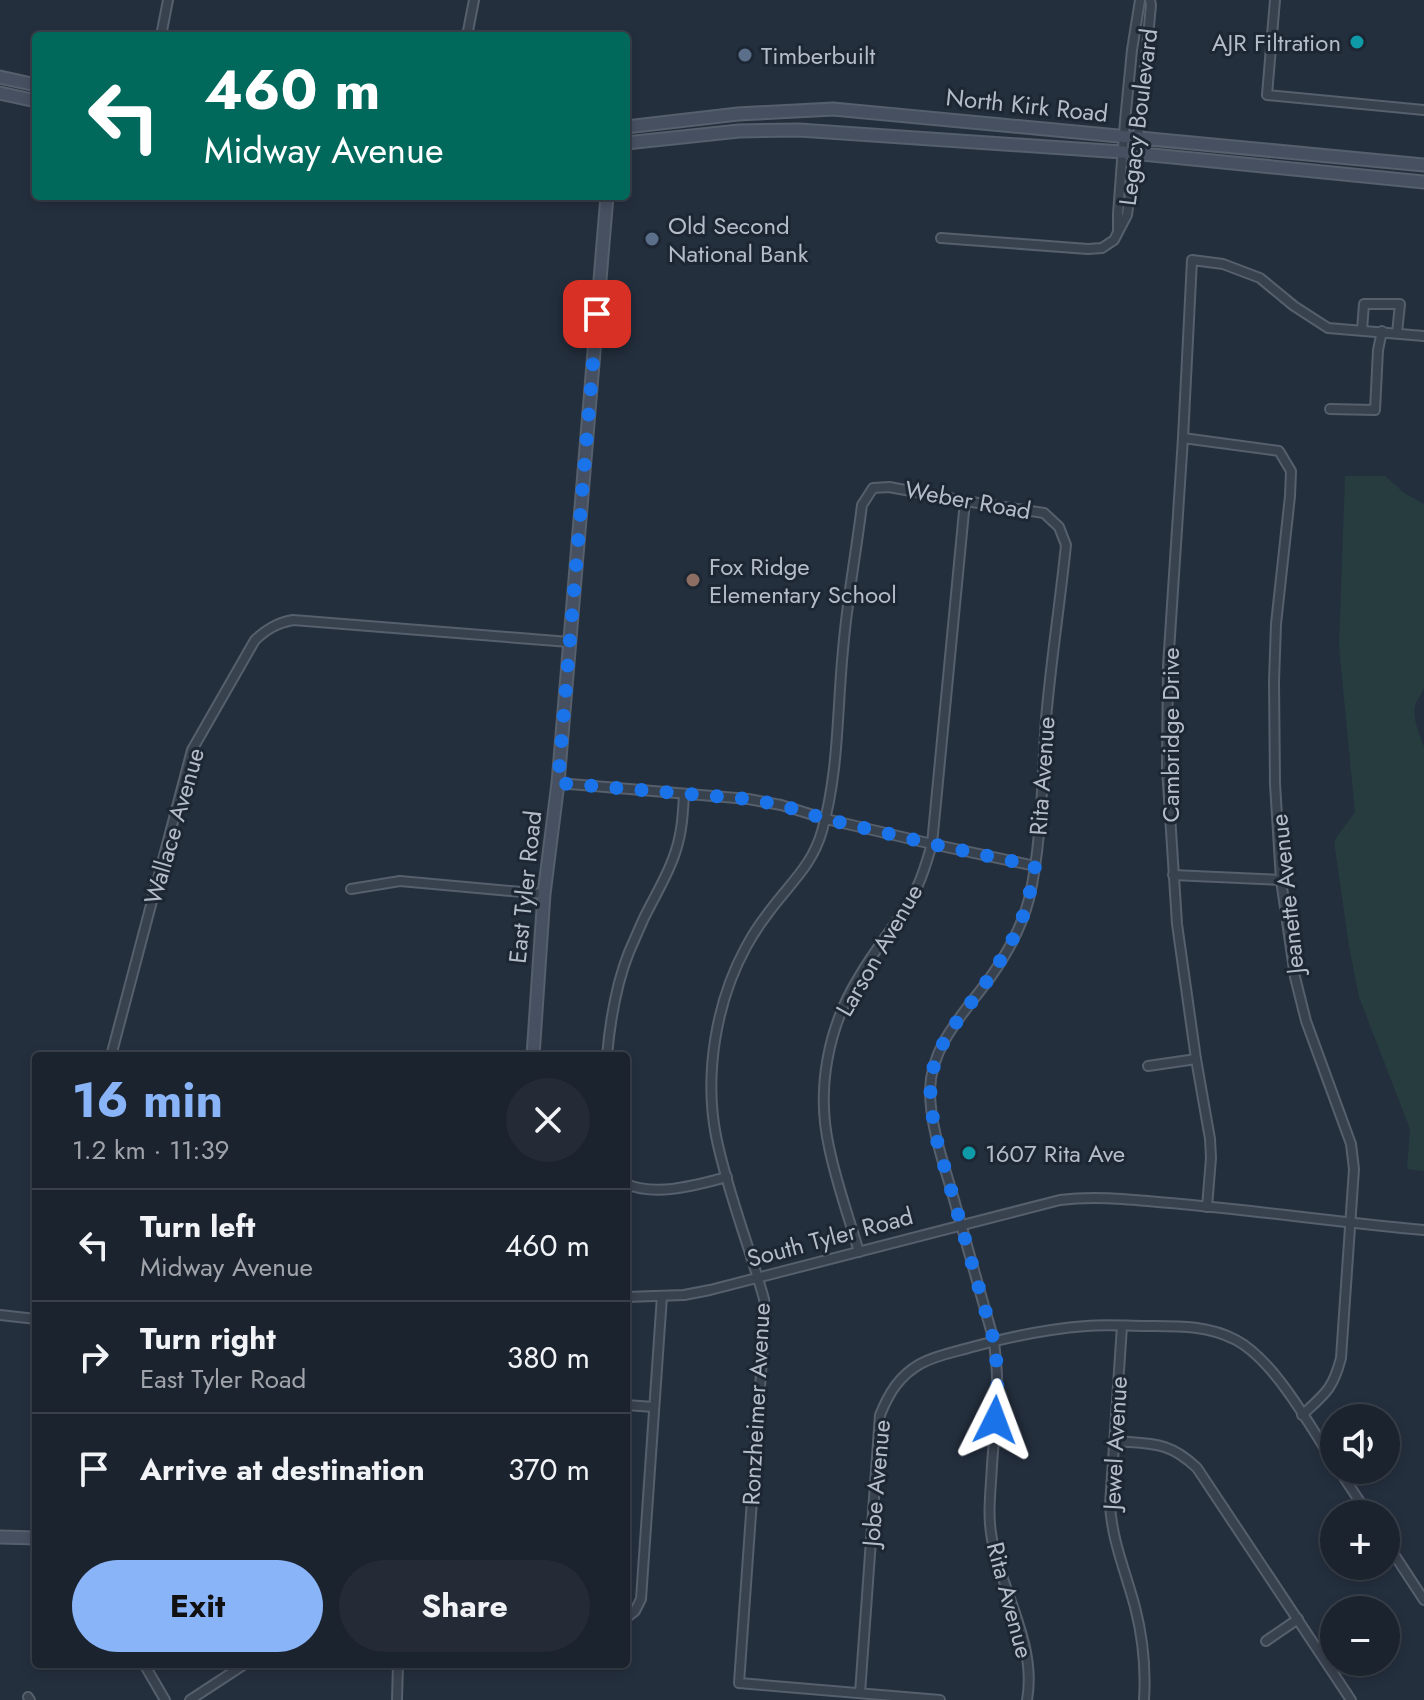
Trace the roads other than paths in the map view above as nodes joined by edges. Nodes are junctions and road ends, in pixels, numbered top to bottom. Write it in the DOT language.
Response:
graph roads {
  1 [pos="168,0"];
  2 [pos="474,0"];
  3 [pos="1140,0"];
  4 [pos="1150,0"];
  5 [pos="1275,0"];
  6 [pos="162,32"];
  7 [pos="468,32"];
  8 [pos="0,77"];
  9 [pos="32,84"];
  10 [pos="0,93"];
  11 [pos="32,100"];
  12 [pos="1424,110"];
  13 [pos="630,127"];
  14 [pos="1124,137"];
  15 [pos="1138,138"];
  16 [pos="630,143"];
  17 [pos="1122,152"];
  18 [pos="1135,154"];
  19 [pos="1424,165"];
  20 [pos="1424,182"];
  21 [pos="607,200"];
  22 [pos="1119,233"];
  23 [pos="941,238"];
  24 [pos="1362,330"];
  25 [pos="1382,331"];
  26 [pos="1397,333"];
  27 [pos="1424,336"];
  28 [pos="1330,409"];
  29 [pos="1183,438"];
  30 [pos="869,494"];
  31 [pos="965,501"];
  32 [pos="1061,532"];
  33 [pos="569,642"];
  34 [pos="558,783"];
  35 [pos="684,794"];
  36 [pos="826,819"];
  37 [pos="932,844"];
  38 [pos="1035,866"];
  39 [pos="1173,875"];
  40 [pos="1281,880"];
  41 [pos="351,889"];
  42 [pos="544,894"];
  43 [pos="112,1052"];
  44 [pos="533,1052"];
  45 [pos="607,1052"];
  46 [pos="1196,1059"];
  47 [pos="1148,1066"];
  48 [pos="727,1177"];
  49 [pos="630,1186"];
  50 [pos="1207,1207"];
  51 [pos="1349,1223"];
  52 [pos="961,1225"];
  53 [pos="1424,1230"];
  54 [pos="859,1252"];
  55 [pos="758,1278"];
  56 [pos="662,1296"];
  57 [pos="630,1297"];
  58 [pos="0,1315"];
  59 [pos="32,1319"];
  60 [pos="1122,1326"];
  61 [pos="994,1341"];
  62 [pos="630,1405"];
  63 [pos="654,1407"];
  64 [pos="1302,1415"];
  65 [pos="1115,1441"];
  66 [pos="1320,1442"];
  67 [pos="0,1537"];
  68 [pos="32,1538"];
  69 [pos="1400,1563"];
  70 [pos="1424,1600"];
  71 [pos="630,1615"];
  72 [pos="1298,1619"];
  73 [pos="1266,1641"];
  74 [pos="146,1668"];
  75 [pos="239,1668"];
  76 [pos="398,1668"];
  77 [pos="860,1693"];
  78 [pos="165,1700"];
  79 [pos="190,1700"];
  80 [pos="397,1700"];
  81 [pos="940,1700"];
  82 [pos="1027,1700"];
  83 [pos="1144,1700"];
  84 [pos="1351,1700"];
  1 -- 6 [label="street"];
  2 -- 7 [label="street"];
  3 -- 14 [label="street, Legacy Boulevard"];
  4 -- 15 [label="street, Legacy Boulevard"];
  5 -- 12 [label="street"];
  8 -- 9 [label="main road"];
  10 -- 11 [label="main road"];
  13 -- 14 [label="main road, North Kirk Road"];
  14 -- 15 [label="main road, North Kirk Road"];
  14 -- 17 [label="street, Legacy Boulevard"];
  15 -- 18 [label="street, Legacy Boulevard"];
  15 -- 19 [label="main road, North Kirk Road"];
  16 -- 17 [label="main road, North Kirk Road"];
  17 -- 18 [label="main road, North Kirk Road"];
  17 -- 22 [label="street, Legacy Boulevard"];
  18 -- 20 [label="main road, North Kirk Road"];
  18 -- 22 [label="street, Legacy Boulevard"];
  21 -- 33 [label="main road, East Tyler Road"];
  22 -- 23 [label="street, Legacy Boulevard"];
  24 -- 25 [label="street"];
  24 -- 26 [label="street"];
  24 -- 29 [label="street, Cambridge Drive"];
  25 -- 26 [label="street"];
  25 -- 28 [label="street"];
  26 -- 27 [label="street"];
  29 -- 39 [label="street, Cambridge Drive"];
  29 -- 40 [label="street, Jeanette Avenue"];
  30 -- 31 [label="street, Weber Road"];
  30 -- 36 [label="street, Ronzheimer Avenue"];
  31 -- 32 [label="street, Weber Road"];
  31 -- 37 [label="street, Larson Avenue"];
  32 -- 38 [label="street, Rita Avenue"];
  33 -- 34 [label="main road, East Tyler Road"];
  33 -- 43 [label="street, Wallace Avenue"];
  34 -- 35 [label="street"];
  34 -- 42 [label="main road, East Tyler Road"];
  35 -- 36 [label="street"];
  35 -- 45 [label="street"];
  36 -- 37 [label="street"];
  36 -- 48 [label="street, Ronzheimer Avenue"];
  37 -- 38 [label="street"];
  37 -- 54 [label="street, Larson Avenue"];
  38 -- 52 [label="street, Rita Avenue"];
  39 -- 40 [label="street"];
  39 -- 46 [label="street, Cambridge Drive"];
  40 -- 51 [label="street, Jeanette Avenue"];
  41 -- 42 [label="street"];
  42 -- 44 [label="main road, East Tyler Road"];
  46 -- 47 [label="street"];
  46 -- 50 [label="street, Cambridge Drive"];
  48 -- 49 [label="street"];
  48 -- 55 [label="street, Ronzheimer Avenue"];
  50 -- 51 [label="street, South Tyler Road"];
  50 -- 52 [label="street, South Tyler Road"];
  51 -- 53 [label="street, South Tyler Road"];
  51 -- 64 [label="street, Jeanette Avenue"];
  52 -- 54 [label="street, South Tyler Road"];
  52 -- 61 [label="street, Rita Avenue"];
  54 -- 55 [label="street, South Tyler Road"];
  55 -- 56 [label="street, South Tyler Road"];
  55 -- 77 [label="street, Ronzheimer Avenue"];
  56 -- 57 [label="street, South Tyler Road"];
  56 -- 63 [label="street"];
  58 -- 59 [label="street"];
  60 -- 61 [label="street, Jobe Avenue"];
  60 -- 64 [label="street, Jobe Avenue"];
  60 -- 65 [label="street, Jewel Avenue"];
  61 -- 77 [label="street, Jobe Avenue"];
  61 -- 82 [label="street, Rita Avenue"];
  62 -- 63 [label="street"];
  63 -- 71 [label="street"];
  64 -- 66 [label="street, Jobe Avenue"];
  65 -- 72 [label="street"];
  65 -- 83 [label="street, Jewel Avenue"];
  67 -- 68 [label="main road"];
  69 -- 70 [label="street"];
  72 -- 73 [label="street"];
  72 -- 84 [label="street"];
  74 -- 78 [label="street"];
  75 -- 79 [label="street"];
  76 -- 80 [label="street"];
  77 -- 81 [label="street"];
}
